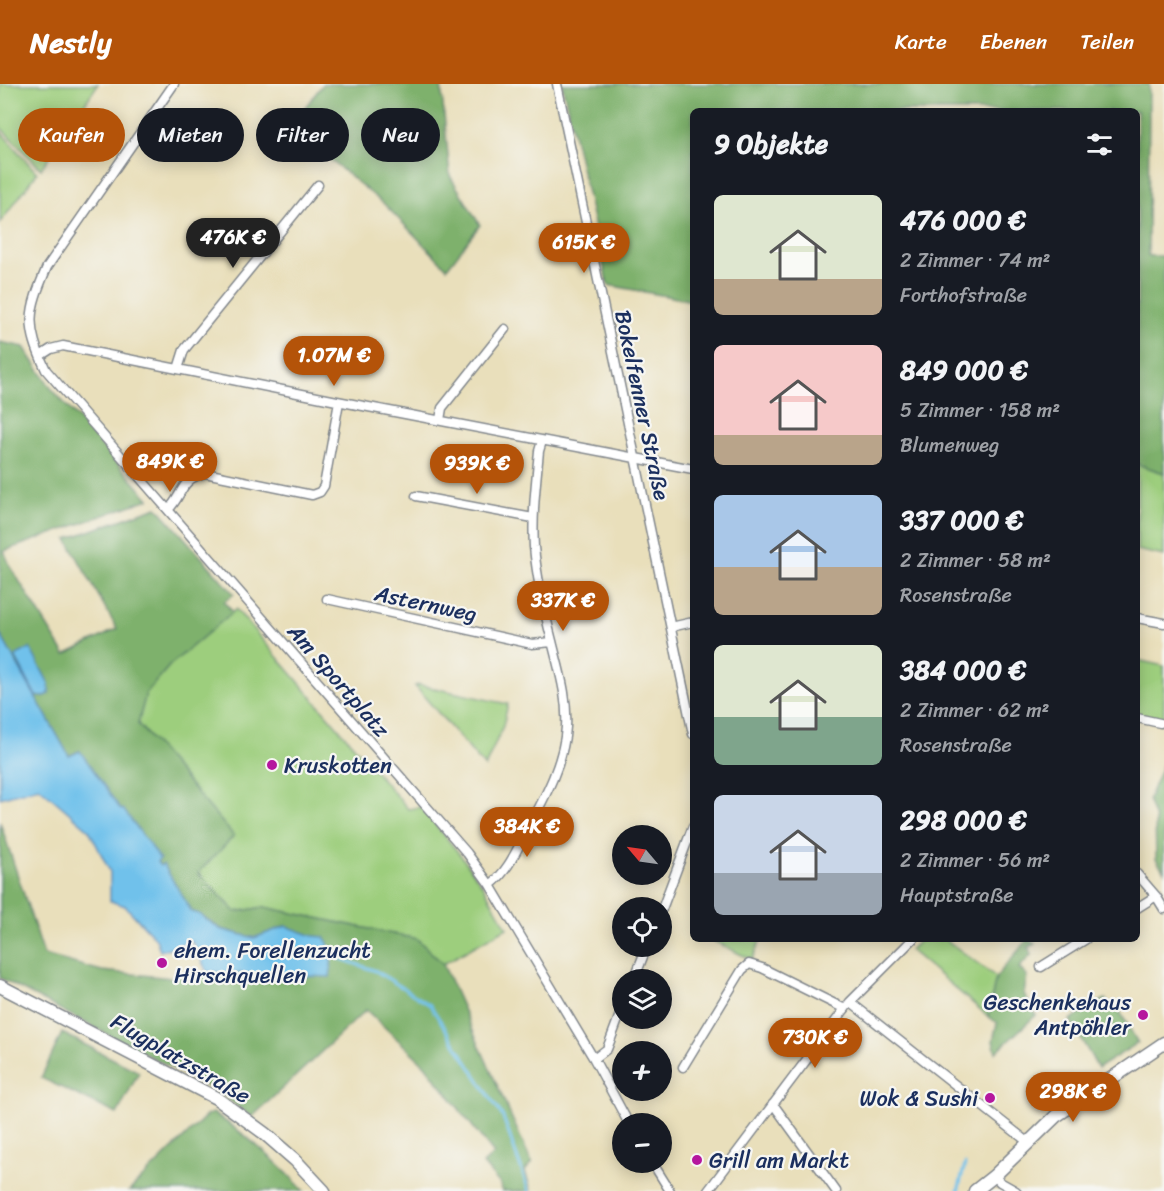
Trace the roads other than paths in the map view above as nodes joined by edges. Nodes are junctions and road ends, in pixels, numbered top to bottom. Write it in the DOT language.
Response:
graph roads {
  1 [pos="174,84"];
  2 [pos="557,84"];
  3 [pos="318,185"];
  4 [pos="505,329"];
  5 [pos="40,356"];
  6 [pos="178,369"];
  7 [pos="339,402"];
  8 [pos="440,420"];
  9 [pos="542,441"];
  10 [pos="636,459"];
  11 [pos="690,468"];
  12 [pos="416,496"];
  13 [pos="168,510"];
  14 [pos="534,518"];
  15 [pos="327,599"];
  16 [pos="1140,619"];
  17 [pos="690,623"];
  18 [pos="1164,623"];
  19 [pos="671,627"];
  20 [pos="552,642"];
  21 [pos="690,719"];
  22 [pos="1140,719"];
  23 [pos="1160,723"];
  24 [pos="690,834"];
  25 [pos="1140,877"];
  26 [pos="490,885"];
  27 [pos="1156,896"];
  28 [pos="666,897"];
  29 [pos="1140,906"];
  30 [pos="1164,909"];
  31 [pos="908,942"];
  32 [pos="1081,942"];
  33 [pos="1041,967"];
  34 [pos="0,986"];
  35 [pos="847,1006"];
  36 [pos="614,1029"];
  37 [pos="1164,1043"];
  38 [pos="594,1059"];
  39 [pos="683,1067"];
  40 [pos="773,1104"];
  41 [pos="623,1113"];
  42 [pos="1029,1142"];
  43 [pos="659,1173"];
  44 [pos="994,1176"];
  45 [pos="324,1191"];
  46 [pos="670,1191"];
  47 [pos="708,1191"];
  48 [pos="836,1191"];
  49 [pos="975,1191"];
  50 [pos="1016,1191"];
  1 -- 5 [label="street, Am Sportplatz"];
  2 -- 10 [label="street, Bokelfenner Straße"];
  3 -- 6 [label="street"];
  4 -- 8 [label="street"];
  5 -- 6 [label="street"];
  5 -- 13 [label="street, Am Sportplatz"];
  6 -- 7 [label="street"];
  7 -- 8 [label="street"];
  7 -- 13 [label="street"];
  8 -- 9 [label="street"];
  9 -- 10 [label="street"];
  9 -- 14 [label="street"];
  10 -- 11 [label="street"];
  10 -- 19 [label="street, Bokelfenner Straße"];
  12 -- 14 [label="street"];
  13 -- 26 [label="street, Am Sportplatz"];
  14 -- 20 [label="street"];
  15 -- 20 [label="street, Asternweg"];
  16 -- 18 [label="street"];
  17 -- 19 [label="street"];
  19 -- 21 [label="street, Bokelfenner Straße"];
  20 -- 26 [label="street"];
  22 -- 23 [label="street"];
  24 -- 28 [label="street"];
  25 -- 27 [label="street"];
  26 -- 38 [label="street, Am Sportplatz"];
  27 -- 29 [label="street"];
  27 -- 30 [label="street"];
  31 -- 35 [label="street"];
  32 -- 33 [label="street"];
  34 -- 45 [label="street, Flugplatzstraße"];
  35 -- 39 [label="street"];
  35 -- 40 [label="street"];
  35 -- 42 [label="street"];
  36 -- 38 [label="street"];
  37 -- 42 [label="street"];
  38 -- 41 [label="street"];
  40 -- 47 [label="street"];
  40 -- 48 [label="street"];
  42 -- 44 [label="street"];
  43 -- 46 [label="street"];
  44 -- 49 [label="street"];
  44 -- 50 [label="street"];
}
